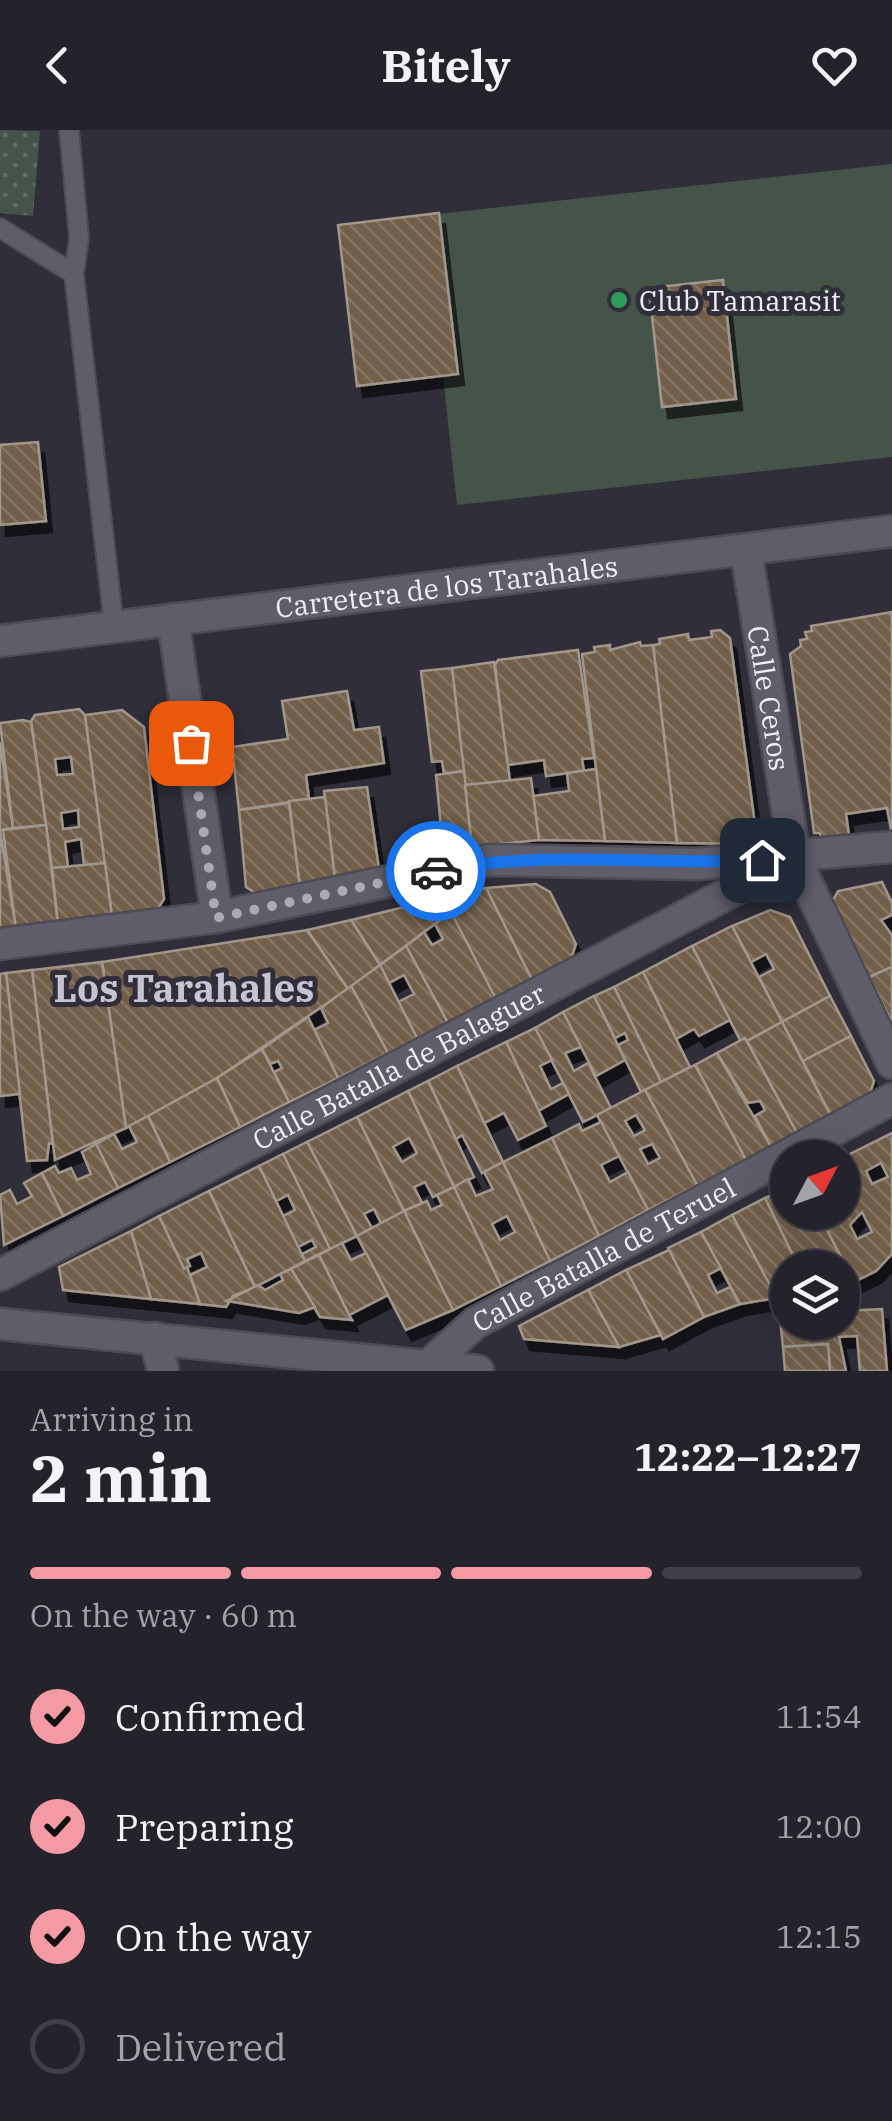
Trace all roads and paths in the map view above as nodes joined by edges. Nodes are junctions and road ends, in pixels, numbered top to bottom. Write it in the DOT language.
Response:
graph roads {
  1 [pos="69,130"];
  2 [pos="0,228"];
  3 [pos="74,274"];
  4 [pos="892,530"];
  5 [pos="746,550"];
  6 [pos="173,619"];
  7 [pos="114,627"];
  8 [pos="0,641"];
  9 [pos="892,847"];
  10 [pos="795,858"];
  11 [pos="216,918"];
  12 [pos="0,944"];
  13 [pos="892,1063"];
  14 [pos="892,1099"];
  15 [pos="0,1274"];
  16 [pos="0,1324"];
  17 [pos="155,1338"];
  18 [pos="360,1358"];
  19 [pos="429,1365"];
  20 [pos="163,1371"];
  21 [pos="324,1371"];
  22 [pos="478,1371"];
  1 -- 3 [label="lane"];
  2 -- 3 [label="lane"];
  3 -- 7 [label="lane"];
  4 -- 5 [label="street, Carretera de los Tarahales"];
  5 -- 6 [label="street, Carretera de los Tarahales"];
  5 -- 10 [label="street, Calle Ceros"];
  6 -- 7 [label="street, Carretera de los Tarahales"];
  6 -- 11 [label="street"];
  7 -- 8 [label="street, Carretera de los Tarahales"];
  9 -- 10 [label="street"];
  10 -- 11 [label="street"];
  10 -- 13 [label="street, Calle Ceros"];
  10 -- 15 [label="street, Calle Batalla de Balaguer"];
  11 -- 12 [label="street"];
  14 -- 19 [label="street, Calle Batalla de Teruel"];
  16 -- 17 [label="street"];
  17 -- 18 [label="street"];
  17 -- 20 [label="street"];
  18 -- 19 [label="street"];
  18 -- 21 [label="street"];
  19 -- 22 [label="street"];
}
